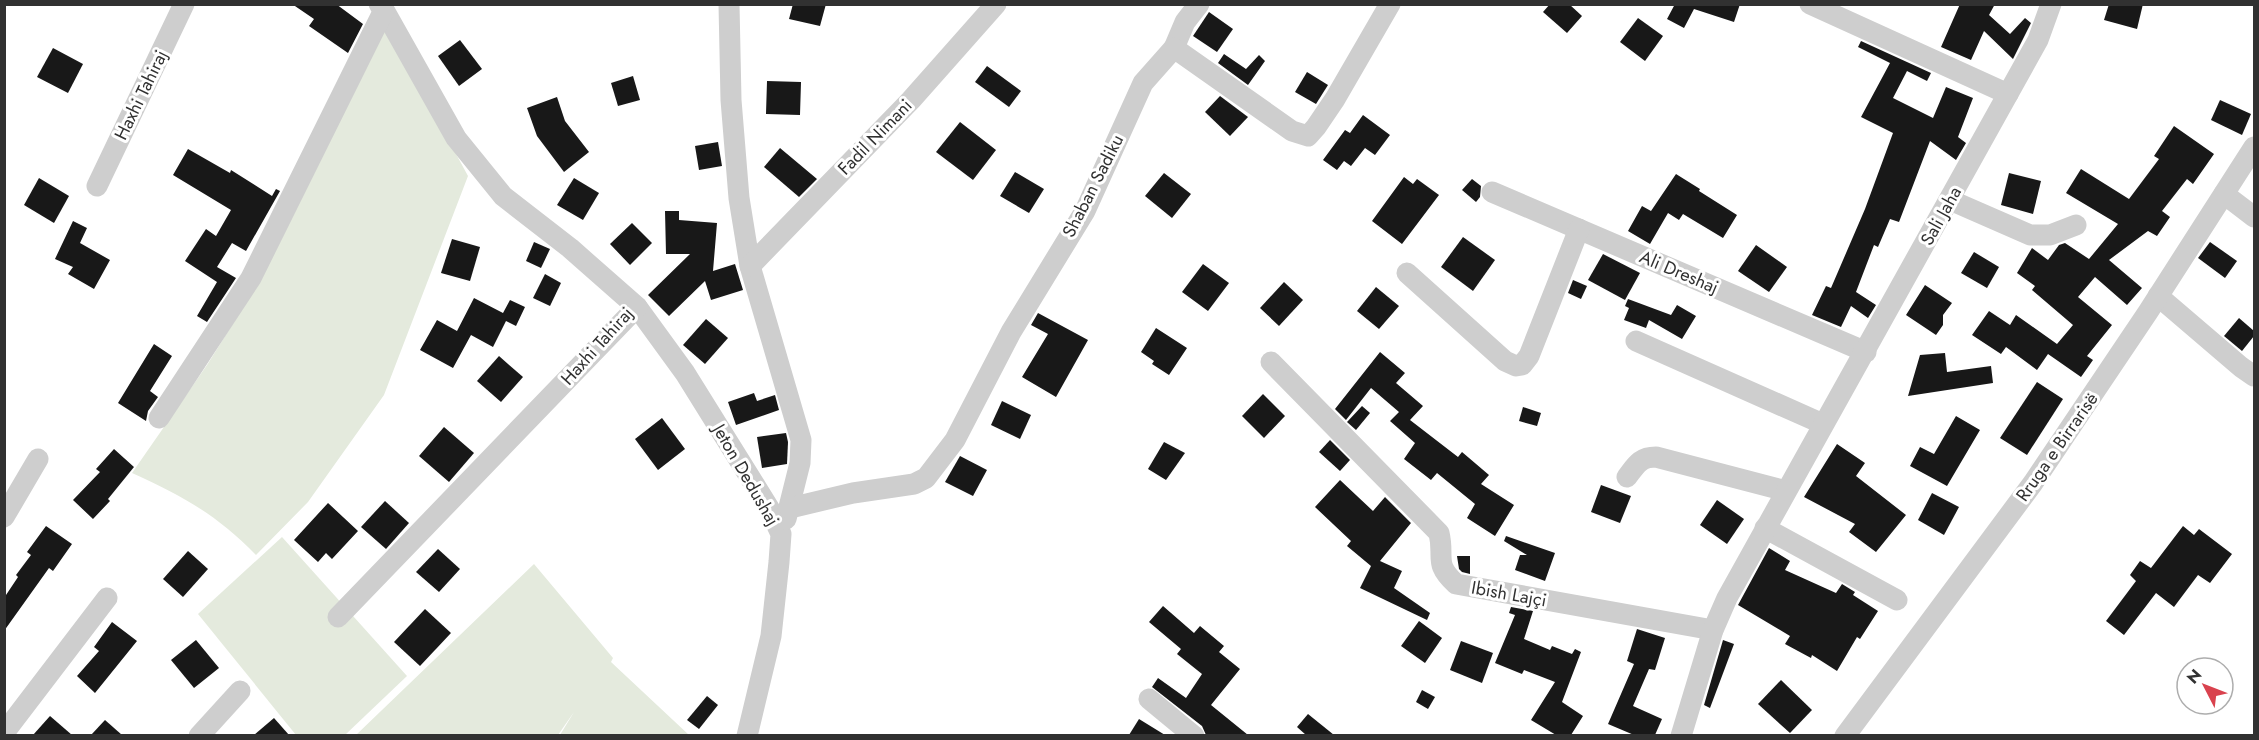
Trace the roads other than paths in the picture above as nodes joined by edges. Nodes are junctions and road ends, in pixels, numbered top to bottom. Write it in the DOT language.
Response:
graph roads {
  1 [pos="184,4"];
  2 [pos="729,4"];
  3 [pos="996,4"];
  4 [pos="1199,4"];
  5 [pos="1390,4"];
  6 [pos="1810,4"];
  7 [pos="2051,4"];
  8 [pos="382,7"];
  9 [pos="1174,48"];
  10 [pos="2008,94"];
  11 [pos="2254,147"];
  12 [pos="97,186"];
  13 [pos="1492,192"];
  14 [pos="2224,194"];
  15 [pos="1950,200"];
  16 [pos="2254,217"];
  17 [pos="2076,225"];
  18 [pos="1579,230"];
  19 [pos="750,266"];
  20 [pos="1407,273"];
  21 [pos="2158,296"];
  22 [pos="637,307"];
  23 [pos="1636,341"];
  24 [pos="1866,352"];
  25 [pos="1271,362"];
  26 [pos="2254,376"];
  27 [pos="159,418"];
  28 [pos="1823,424"];
  29 [pos="38,459"];
  30 [pos="1627,477"];
  31 [pos="1786,491"];
  32 [pos="790,508"];
  33 [pos="4,517"];
  34 [pos="1765,528"];
  35 [pos="781,534"];
  36 [pos="107,598"];
  37 [pos="1897,600"];
  38 [pos="338,617"];
  39 [pos="1713,630"];
  40 [pos="240,691"];
  41 [pos="1149,699"];
  42 [pos="4,733"];
  43 [pos="199,735"];
  44 [pos="747,735"];
  45 [pos="1194,735"];
  46 [pos="1681,735"];
  47 [pos="1845,735"];
  1 -- 12 [label="street, Haxhi Tahiraj"];
  2 -- 19 [label="street"];
  3 -- 19 [label="street, Fadil Nimani"];
  4 -- 9 [label="street, Shaban Sadiku"];
  5 -- 9 [label="street"];
  6 -- 10 [label="street"];
  7 -- 10 [label="street, Sali Jaha"];
  8 -- 22 [label="street, Haxhi Tahiraj"];
  8 -- 27 [label="street, Haxhi Tahiraj"];
  9 -- 32 [label="street, Shaban Sadiku"];
  10 -- 15 [label="street, Sali Jaha"];
  11 -- 14 [label="street, Rruga e Birrarisë"];
  13 -- 18 [label="street, Ali Dreshaj"];
  14 -- 16 [label="street"];
  14 -- 21 [label="street, Rruga e Birrarisë"];
  15 -- 17 [label="street"];
  15 -- 24 [label="street, Sali Jaha"];
  18 -- 20 [label="street"];
  18 -- 24 [label="street, Ali Dreshaj"];
  19 -- 32 [label="street"];
  21 -- 26 [label="street"];
  21 -- 47 [label="street, Rruga e Birrarisë"];
  22 -- 35 [label="street, Jeton Dedushaj"];
  22 -- 38 [label="street, Haxhi Tahiraj"];
  23 -- 28 [label="street"];
  24 -- 28 [label="street, Sali Jaha"];
  25 -- 39 [label="street, Ibish Lajçi"];
  28 -- 31 [label="street, Sali Jaha"];
  29 -- 33 [label="street"];
  30 -- 31 [label="street"];
  31 -- 34 [label="street, Sali Jaha"];
  32 -- 35 [label="street"];
  34 -- 37 [label="street"];
  34 -- 39 [label="street, Sali Jaha"];
  35 -- 44 [label="street, Jeton Dedushaj"];
  36 -- 42 [label="street"];
  39 -- 46 [label="street, Sali Jaha"];
  40 -- 43 [label="street"];
  41 -- 45 [label="street"];
}
